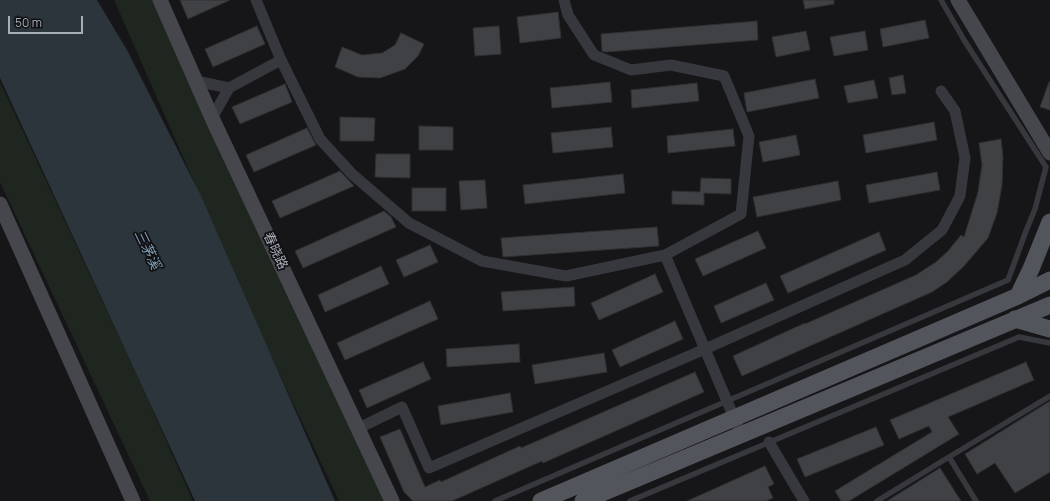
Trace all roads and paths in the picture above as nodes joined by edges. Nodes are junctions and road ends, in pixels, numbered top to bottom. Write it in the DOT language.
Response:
graph roads {
  1 [pos="160,0"];
  2 [pos="256,0"];
  3 [pos="564,0"];
  4 [pos="941,0"];
  5 [pos="958,0"];
  6 [pos="281,60"];
  7 [pos="196,81"];
  8 [pos="229,88"];
  9 [pos="941,91"];
  10 [pos="212,118"];
  11 [pos="1050,153"];
  12 [pos="0,204"];
  13 [pos="1050,222"];
  14 [pos="665,255"];
  15 [pos="1050,280"];
  16 [pos="1018,296"];
  17 [pos="1050,305"];
  18 [pos="1015,319"];
  19 [pos="1050,328"];
  20 [pos="1050,343"];
  21 [pos="705,349"];
  22 [pos="1050,396"];
  23 [pos="727,401"];
  24 [pos="734,417"];
  25 [pos="359,428"];
  26 [pos="741,434"];
  27 [pos="769,442"];
  28 [pos="948,457"];
  29 [pos="134,501"];
  30 [pos="392,501"];
  31 [pos="496,501"];
  32 [pos="542,501"];
  33 [pos="582,501"];
  34 [pos="630,501"];
  35 [pos="804,501"];
  36 [pos="877,501"];
  37 [pos="976,501"];
  1 -- 7 [label="street, 春晓路"];
  2 -- 6 [label="street"];
  3 -- 14 [label="street"];
  4 -- 23 [label="lane"];
  5 -- 11 [label="street"];
  6 -- 8 [label="street"];
  6 -- 14 [label="street"];
  7 -- 8 [label="street"];
  7 -- 10 [label="street, 春晓路"];
  8 -- 10 [label="street"];
  9 -- 21 [label="street"];
  10 -- 25 [label="street, 春晓路"];
  12 -- 29 [label="street"];
  13 -- 16 [label="main road"];
  14 -- 21 [label="street"];
  15 -- 16 [label="main road"];
  16 -- 24 [label="main road"];
  17 -- 18 [label="main road"];
  18 -- 19 [label="main road"];
  18 -- 26 [label="main road"];
  20 -- 27 [label="lane"];
  21 -- 23 [label="street"];
  21 -- 25 [label="street"];
  22 -- 28 [label="lane"];
  23 -- 24 [label="street"];
  23 -- 31 [label="lane"];
  24 -- 26 [label="street"];
  24 -- 32 [label="main road"];
  25 -- 30 [label="street, 春晓路"];
  26 -- 33 [label="main road"];
  27 -- 34 [label="lane"];
  27 -- 35 [label="street"];
  28 -- 36 [label="lane"];
  28 -- 37 [label="lane"];
}
